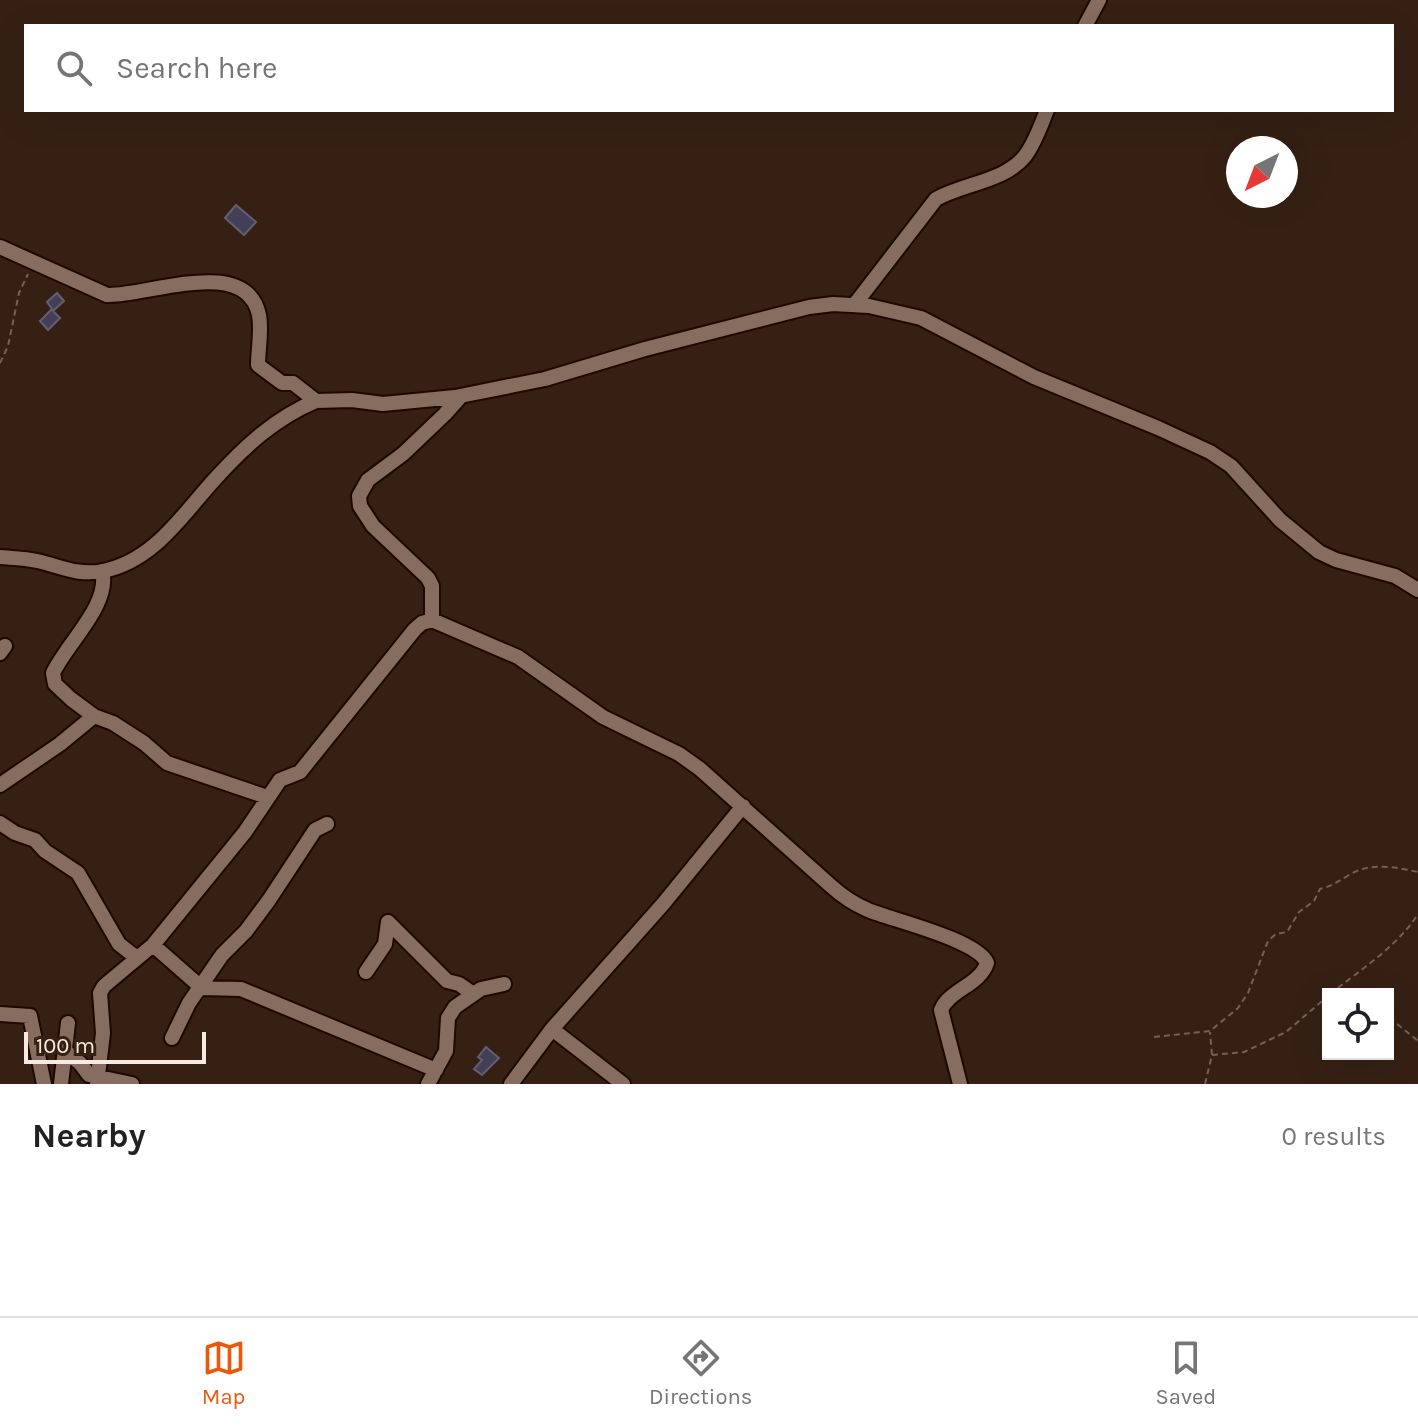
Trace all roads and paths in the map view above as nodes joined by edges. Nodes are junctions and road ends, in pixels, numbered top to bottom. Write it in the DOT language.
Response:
graph roads {
  1 [pos="1099,0"];
  2 [pos="1086,24"];
  3 [pos="1046,112"];
  4 [pos="0,247"];
  5 [pos="32,261"];
  6 [pos="855,304"];
  7 [pos="0,363"];
  8 [pos="293,383"];
  9 [pos="461,396"];
  10 [pos="316,401"];
  11 [pos="284,416"];
  12 [pos="0,557"];
  13 [pos="102,571"];
  14 [pos="1418,590"];
  15 [pos="432,620"];
  16 [pos="94,716"];
  17 [pos="0,785"];
  18 [pos="267,797"];
  19 [pos="743,806"];
  20 [pos="0,823"];
  21 [pos="327,824"];
  22 [pos="1418,872"];
  23 [pos="1418,914"];
  24 [pos="153,945"];
  25 [pos="137,958"];
  26 [pos="366,972"];
  27 [pos="504,984"];
  28 [pos="202,988"];
  29 [pos="1339,988"];
  30 [pos="472,993"];
  31 [pos="1322,1002"];
  32 [pos="0,1014"];
  33 [pos="1394,1022"];
  34 [pos="68,1023"];
  35 [pos="552,1029"];
  36 [pos="1210,1031"];
  37 [pos="1154,1037"];
  38 [pos="172,1038"];
  39 [pos="1418,1041"];
  40 [pos="65,1051"];
  41 [pos="1212,1055"];
  42 [pos="436,1070"];
  43 [pos="97,1080"];
  44 [pos="44,1084"];
  45 [pos="61,1084"];
  46 [pos="132,1084"];
  47 [pos="428,1084"];
  48 [pos="511,1084"];
  49 [pos="623,1084"];
  50 [pos="960,1084"];
  51 [pos="1205,1084"];
  1 -- 2 [label="street"];
  3 -- 6 [label="street"];
  4 -- 5 [label="street"];
  5 -- 7 [label="path"];
  5 -- 8 [label="street"];
  6 -- 9 [label="street"];
  6 -- 14 [label="street"];
  8 -- 10 [label="street"];
  8 -- 11 [label="street"];
  9 -- 10 [label="street"];
  9 -- 15 [label="street"];
  10 -- 11 [label="street"];
  11 -- 13 [label="street"];
  12 -- 13 [label="street"];
  13 -- 16 [label="street"];
  15 -- 18 [label="street"];
  15 -- 19 [label="street"];
  16 -- 17 [label="street"];
  16 -- 18 [label="street"];
  18 -- 24 [label="street"];
  19 -- 35 [label="street"];
  19 -- 50 [label="street"];
  20 -- 25 [label="street"];
  21 -- 28 [label="street"];
  22 -- 36 [label="path"];
  23 -- 29 [label="path"];
  24 -- 25 [label="street"];
  24 -- 28 [label="street"];
  25 -- 43 [label="street"];
  26 -- 30 [label="street"];
  27 -- 30 [label="street"];
  28 -- 38 [label="street"];
  28 -- 42 [label="street"];
  30 -- 42 [label="street"];
  31 -- 41 [label="path"];
  32 -- 44 [label="street"];
  33 -- 39 [label="path"];
  34 -- 40 [label="street"];
  35 -- 48 [label="street"];
  35 -- 49 [label="street"];
  36 -- 37 [label="path"];
  36 -- 41 [label="path"];
  40 -- 43 [label="street"];
  40 -- 45 [label="street"];
  41 -- 51 [label="path"];
  42 -- 47 [label="street"];
  43 -- 46 [label="street"];
}
